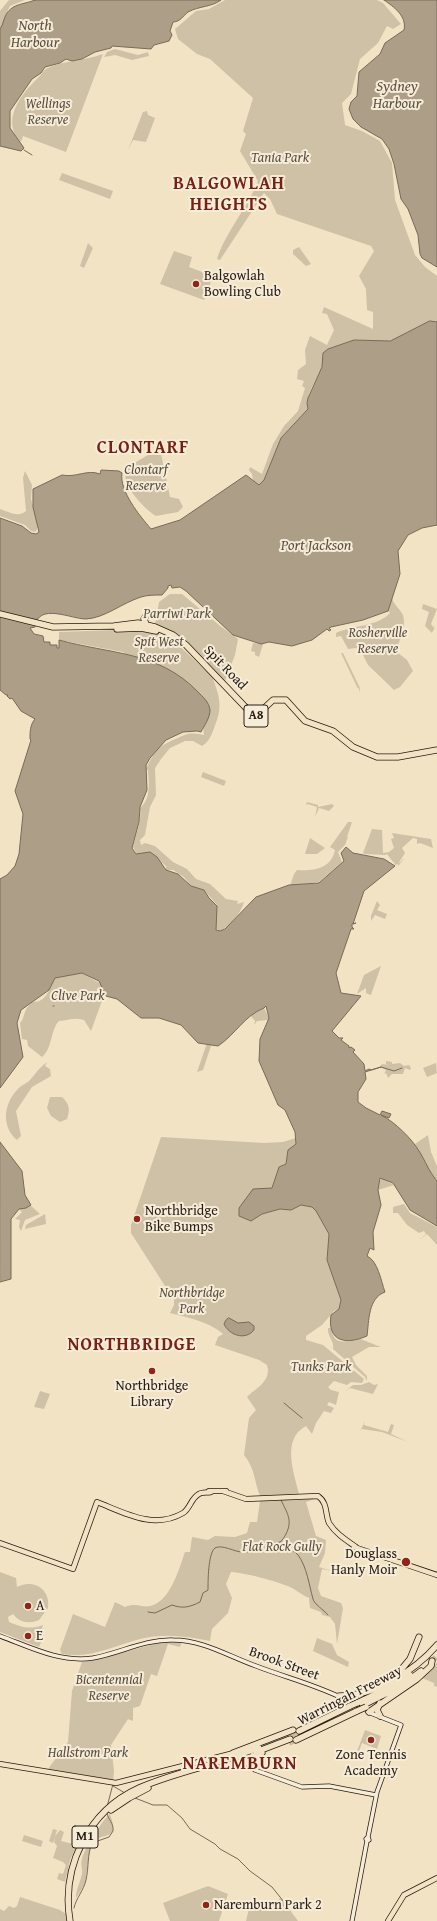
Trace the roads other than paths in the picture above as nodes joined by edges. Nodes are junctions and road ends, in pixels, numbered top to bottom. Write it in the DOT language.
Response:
graph roads {
  1 [pos="148,614"];
  2 [pos="0,615"];
  3 [pos="146,624"];
  4 [pos="38,625"];
  5 [pos="437,752"];
  6 [pos="324,1502"];
  7 [pos="337,1532"];
  8 [pos="0,1543"];
  9 [pos="437,1577"];
  10 [pos="0,1636"];
  11 [pos="419,1637"];
  12 [pos="437,1645"];
  13 [pos="437,1648"];
  14 [pos="432,1661"];
  15 [pos="388,1682"];
  16 [pos="367,1690"];
  17 [pos="339,1696"];
  18 [pos="379,1700"];
  19 [pos="353,1707"];
  20 [pos="364,1707"];
  21 [pos="380,1716"];
  22 [pos="294,1735"];
  23 [pos="253,1756"];
  24 [pos="237,1757"];
  25 [pos="0,1764"];
  26 [pos="252,1768"];
  27 [pos="376,1795"];
  28 [pos="437,1878"];
  29 [pos="437,1881"];
  30 [pos="71,1920"];
  31 [pos="352,1921"];
  32 [pos="389,1921"];
  1 -- 3 [label="highway"];
  2 -- 4 [label="highway, Spit Road / A8"];
  3 -- 4 [label="highway, Spit Road / A8"];
  3 -- 5 [label="highway, Spit Road / A8"];
  4 -- 5 [label="highway, Spit Road / A8"];
  6 -- 7 [label="main road"];
  6 -- 7 [label="main road"];
  6 -- 8 [label="main road"];
  7 -- 9 [label="main road"];
  10 -- 17 [label="main road, Brook Street"];
  11 -- 15 [label="highway"];
  12 -- 15 [label="highway"];
  13 -- 20 [label="highway, Warringah Freeway / M1"];
  14 -- 18 [label="highway, Warringah Freeway / M1"];
  15 -- 16 [label="highway"];
  16 -- 17 [label="highway"];
  16 -- 19 [label="highway"];
  17 -- 19 [label="main road, Brook Street"];
  18 -- 20 [label="highway, Warringah Freeway / M1"];
  18 -- 21 [label="highway"];
  19 -- 20 [label="highway, Warringah Freeway / M1, bridge"];
  19 -- 20 [label="highway, bridge"];
  19 -- 22 [label="highway, Warringah Freeway / M1"];
  19 -- 22 [label="highway, Warringah Freeway / M1"];
  20 -- 21 [label="main road"];
  21 -- 27 [label="main road"];
  22 -- 23 [label="highway"];
  22 -- 24 [label="highway"];
  22 -- 24 [label="highway, Warringah Freeway / M1"];
  23 -- 24 [label="highway"];
  23 -- 26 [label="highway"];
  24 -- 25 [label="main road"];
  24 -- 26 [label="main road"];
  24 -- 30 [label="highway, M1"];
  26 -- 27 [label="main road"];
  27 -- 31 [label="main road"];
  28 -- 32 [label="main road"];
  29 -- 32 [label="main road"];
}
